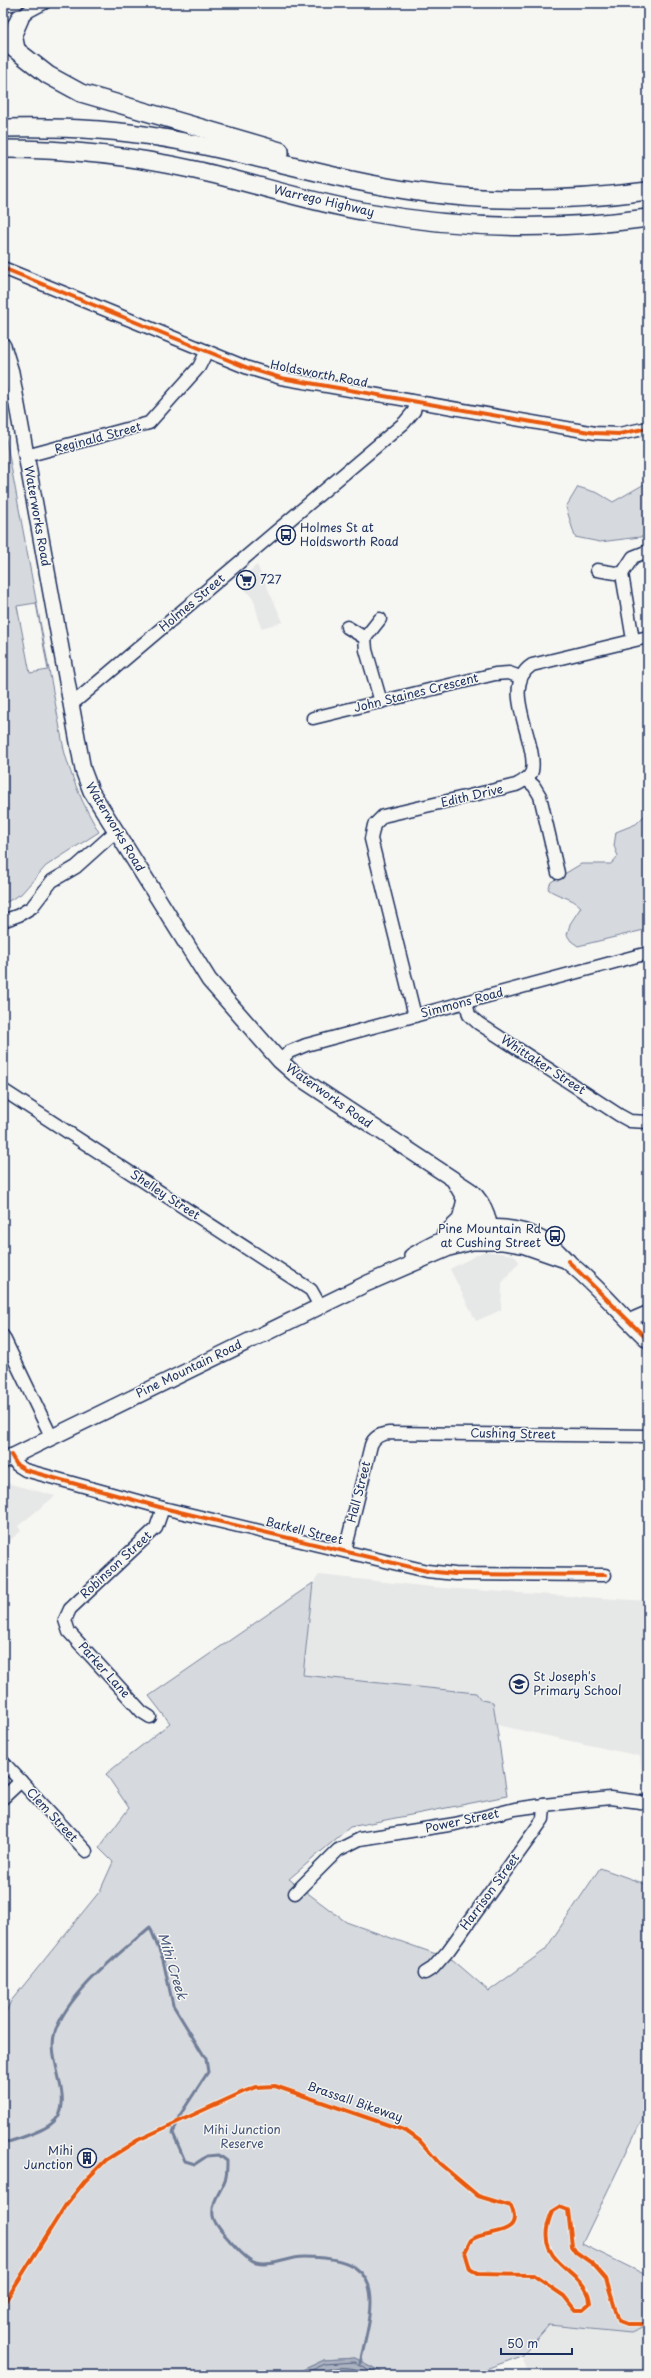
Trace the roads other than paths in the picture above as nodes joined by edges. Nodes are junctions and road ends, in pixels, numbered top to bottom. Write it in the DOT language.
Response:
graph roads {
  1 [pos="44,3"];
  2 [pos="3,6"];
  3 [pos="19,10"];
  4 [pos="3,36"];
  5 [pos="9,45"];
  6 [pos="3,128"];
  7 [pos="3,149"];
  8 [pos="357,181"];
  9 [pos="648,192"];
  10 [pos="648,218"];
  11 [pos="3,268"];
  12 [pos="3,346"];
  13 [pos="207,352"];
  14 [pos="416,402"];
  15 [pos="648,428"];
  16 [pos="26,456"];
  17 [pos="648,551"];
  18 [pos="597,570"];
  19 [pos="622,574"];
  20 [pos="380,619"];
  21 [pos="347,627"];
  22 [pos="648,637"];
  23 [pos="365,638"];
  24 [pos="634,640"];
  25 [pos="520,677"];
  26 [pos="381,702"];
  27 [pos="71,705"];
  28 [pos="313,718"];
  29 [pos="526,779"];
  30 [pos="115,832"];
  31 [pos="558,874"];
  32 [pos="3,921"];
  33 [pos="648,953"];
  34 [pos="466,1002"];
  35 [pos="415,1016"];
  36 [pos="280,1061"];
  37 [pos="3,1090"];
  38 [pos="648,1122"];
  39 [pos="454,1179"];
  40 [pos="465,1199"];
  41 [pos="484,1235"];
  42 [pos="435,1242"];
  43 [pos="368,1283"];
  44 [pos="320,1306"];
  45 [pos="648,1312"];
  46 [pos="628,1321"];
  47 [pos="3,1336"];
  48 [pos="648,1340"];
  49 [pos="51,1436"];
  50 [pos="378,1436"];
  51 [pos="648,1436"];
  52 [pos="6,1458"];
  53 [pos="163,1508"];
  54 [pos="345,1551"];
  55 [pos="605,1575"];
  56 [pos="65,1620"];
  57 [pos="150,1717"];
  58 [pos="3,1762"];
  59 [pos="21,1782"];
  60 [pos="3,1798"];
  61 [pos="648,1803"];
  62 [pos="544,1805"];
  63 [pos="86,1851"];
  64 [pos="295,1893"];
  65 [pos="425,1973"];
  1 -- 3 [label="street"];
  2 -- 3 [label="street"];
  3 -- 4 [label="street"];
  3 -- 5 [label="highway"];
  5 -- 8 [label="highway"];
  6 -- 8 [label="highway"];
  7 -- 10 [label="highway, Warrego Highway"];
  8 -- 9 [label="highway"];
  11 -- 13 [label="street, Holdsworth Road"];
  12 -- 16 [label="main road, Waterworks Road"];
  13 -- 14 [label="street, Holdsworth Road"];
  13 -- 16 [label="street, Reginald Street"];
  14 -- 15 [label="street, Holdsworth Road"];
  14 -- 27 [label="street, Holmes Street"];
  16 -- 27 [label="main road, Waterworks Road"];
  17 -- 19 [label="street"];
  18 -- 19 [label="street"];
  19 -- 24 [label="street"];
  20 -- 23 [label="street"];
  21 -- 23 [label="street"];
  22 -- 24 [label="street"];
  23 -- 26 [label="street"];
  24 -- 25 [label="street"];
  25 -- 26 [label="street, John Staines Crescent"];
  25 -- 29 [label="street"];
  26 -- 28 [label="street, John Staines Crescent"];
  27 -- 30 [label="main road, Waterworks Road"];
  29 -- 31 [label="street"];
  29 -- 35 [label="street, Edith Drive"];
  30 -- 32 [label="street"];
  30 -- 36 [label="main road, Waterworks Road"];
  33 -- 34 [label="street, Simmons Road"];
  34 -- 35 [label="street, Simmons Road"];
  34 -- 38 [label="street, Whittaker Street"];
  35 -- 36 [label="street, Simmons Road"];
  36 -- 39 [label="main road, Waterworks Road"];
  37 -- 44 [label="street, Shelley Street"];
  39 -- 40 [label="main road, Waterworks Road"];
  39 -- 41 [label="main road, Waterworks Road"];
  40 -- 41 [label="main road, Waterworks Road"];
  40 -- 42 [label="main road"];
  41 -- 42 [label="main road, Pine Mountain Road"];
  41 -- 43 [label="main road, Pine Mountain Road"];
  41 -- 46 [label="main road, Pine Mountain Road"];
  42 -- 43 [label="main road, Pine Mountain Road"];
  43 -- 44 [label="main road, Pine Mountain Road"];
  44 -- 49 [label="main road, Pine Mountain Road"];
  45 -- 46 [label="street"];
  46 -- 48 [label="main road, Pine Mountain Road"];
  47 -- 49 [label="street"];
  49 -- 52 [label="main road, Pine Mountain Road"];
  50 -- 51 [label="street, Cushing Street"];
  50 -- 54 [label="street, Hall Street"];
  52 -- 53 [label="street, Barkell Street"];
  53 -- 54 [label="street, Barkell Street"];
  53 -- 56 [label="street, Robinson Street"];
  54 -- 55 [label="street, Barkell Street"];
  56 -- 57 [label="street, Parker Lane"];
  58 -- 59 [label="street, Clem Street"];
  59 -- 60 [label="street"];
  59 -- 63 [label="street, Clem Street"];
  61 -- 62 [label="street, Power Street"];
  62 -- 64 [label="street, Power Street"];
  62 -- 65 [label="street, Harrison Street"];
}
